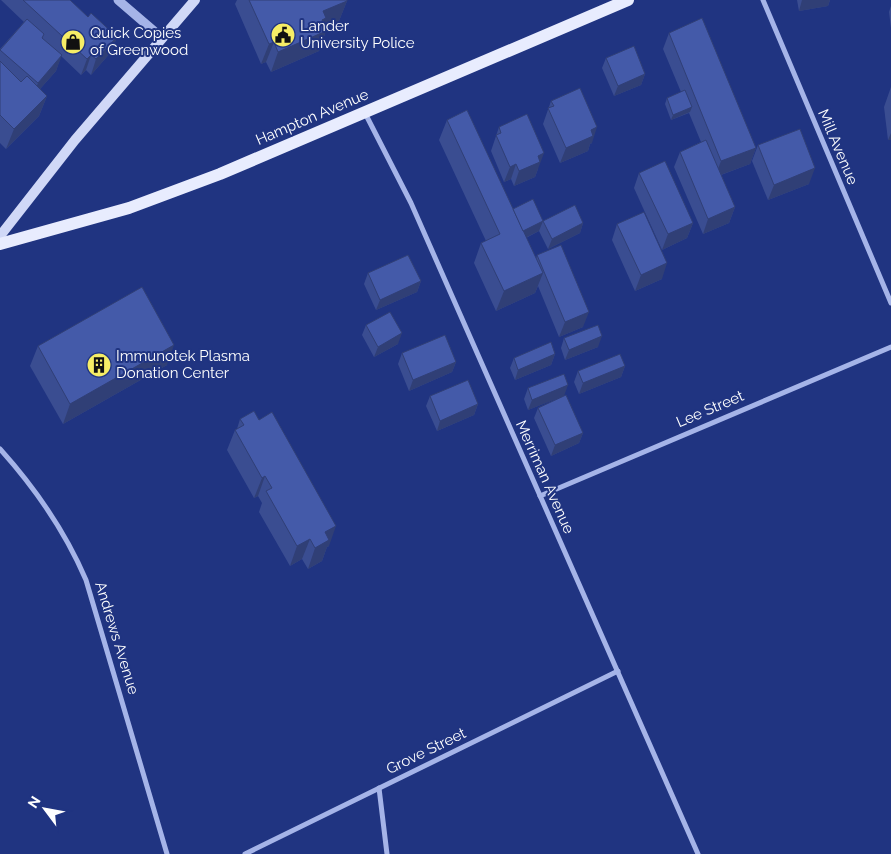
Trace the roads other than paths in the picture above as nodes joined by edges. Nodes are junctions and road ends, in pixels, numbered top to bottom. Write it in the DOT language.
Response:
graph roads {
  1 [pos="118,0"];
  2 [pos="195,0"];
  3 [pos="628,0"];
  4 [pos="763,0"];
  5 [pos="161,37"];
  6 [pos="365,112"];
  7 [pos="0,236"];
  8 [pos="0,244"];
  9 [pos="891,303"];
  10 [pos="891,347"];
  11 [pos="0,449"];
  12 [pos="540,496"];
  13 [pos="618,671"];
  14 [pos="379,788"];
  15 [pos="167,854"];
  16 [pos="245,854"];
  17 [pos="387,854"];
  18 [pos="698,854"];
  1 -- 5 [label="street"];
  2 -- 5 [label="main road"];
  3 -- 6 [label="main road, Hampton Avenue"];
  4 -- 9 [label="street, Mill Avenue"];
  5 -- 7 [label="main road"];
  6 -- 8 [label="main road, Hampton Avenue"];
  6 -- 12 [label="street, Merriman Avenue"];
  10 -- 12 [label="street, Lee Street"];
  11 -- 15 [label="street, Andrews Avenue"];
  12 -- 13 [label="street, Merriman Avenue"];
  13 -- 14 [label="street, Grove Street"];
  13 -- 18 [label="street, Merriman Avenue"];
  14 -- 16 [label="street, Grove Street"];
  14 -- 17 [label="street"];
}
